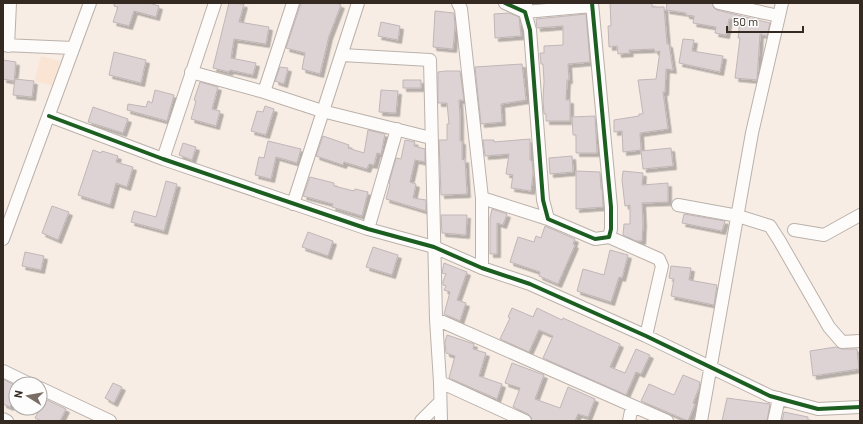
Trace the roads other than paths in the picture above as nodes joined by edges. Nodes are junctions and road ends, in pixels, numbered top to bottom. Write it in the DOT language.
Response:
graph roads {
  1 [pos="10,3"];
  2 [pos="90,3"];
  3 [pos="215,3"];
  4 [pos="293,3"];
  5 [pos="358,3"];
  6 [pos="458,3"];
  7 [pos="505,3"];
  8 [pos="719,3"];
  9 [pos="782,3"];
  10 [pos="592,4"];
  11 [pos="525,8"];
  12 [pos="779,16"];
  13 [pos="6,45"];
  14 [pos="73,48"];
  15 [pos="342,54"];
  16 [pos="191,72"];
  17 [pos="264,92"];
  18 [pos="322,111"];
  19 [pos="49,116"];
  20 [pos="397,129"];
  21 [pos="431,138"];
  22 [pos="163,159"];
  23 [pos="482,198"];
  24 [pos="293,204"];
  25 [pos="678,205"];
  26 [pos="860,215"];
  27 [pos="738,216"];
  28 [pos="548,219"];
  29 [pos="368,229"];
  30 [pos="794,230"];
  31 [pos="609,237"];
  32 [pos="3,239"];
  33 [pos="434,248"];
  34 [pos="482,268"];
  35 [pos="436,319"];
  36 [pos="646,336"];
  37 [pos="860,340"];
  38 [pos="711,368"];
  39 [pos="3,371"];
  40 [pos="13,376"];
  41 [pos="440,382"];
  42 [pos="48,392"];
  43 [pos="779,398"];
  44 [pos="440,402"];
  45 [pos="632,406"];
  46 [pos="860,407"];
  47 [pos="3,419"];
  48 [pos="7,421"];
  49 [pos="110,421"];
  50 [pos="421,421"];
  51 [pos="441,421"];
  52 [pos="525,421"];
  53 [pos="629,421"];
  54 [pos="666,421"];
  55 [pos="701,421"];
  56 [pos="774,421"];
  1 -- 13 [label="street"];
  2 -- 14 [label="street"];
  3 -- 16 [label="street"];
  4 -- 17 [label="street"];
  5 -- 15 [label="street"];
  6 -- 23 [label="street"];
  7 -- 11 [label="street"];
  8 -- 12 [label="street"];
  9 -- 12 [label="street"];
  10 -- 11 [label="street"];
  10 -- 31 [label="street"];
  11 -- 28 [label="street"];
  12 -- 27 [label="street"];
  13 -- 14 [label="street"];
  14 -- 19 [label="street"];
  15 -- 18 [label="street"];
  15 -- 21 [label="street"];
  16 -- 17 [label="street"];
  16 -- 22 [label="street"];
  17 -- 18 [label="street"];
  18 -- 20 [label="street"];
  18 -- 24 [label="street"];
  19 -- 22 [label="street"];
  19 -- 32 [label="street"];
  20 -- 21 [label="street"];
  20 -- 29 [label="street"];
  21 -- 33 [label="street"];
  22 -- 24 [label="street"];
  23 -- 28 [label="street"];
  23 -- 34 [label="street"];
  24 -- 29 [label="street"];
  25 -- 27 [label="street"];
  26 -- 30 [label="street"];
  27 -- 37 [label="street"];
  27 -- 38 [label="street"];
  28 -- 31 [label="street"];
  29 -- 33 [label="street"];
  31 -- 36 [label="street"];
  33 -- 34 [label="street"];
  33 -- 35 [label="street"];
  34 -- 36 [label="street"];
  35 -- 41 [label="street"];
  35 -- 45 [label="street"];
  36 -- 38 [label="street"];
  38 -- 43 [label="street"];
  38 -- 55 [label="street"];
  39 -- 40 [label="street"];
  41 -- 44 [label="street"];
  41 -- 52 [label="street"];
  42 -- 49 [label="street"];
  43 -- 46 [label="street"];
  43 -- 56 [label="street"];
  44 -- 50 [label="street"];
  44 -- 51 [label="street"];
  45 -- 53 [label="street"];
  45 -- 54 [label="street"];
  47 -- 48 [label="street"];
}
